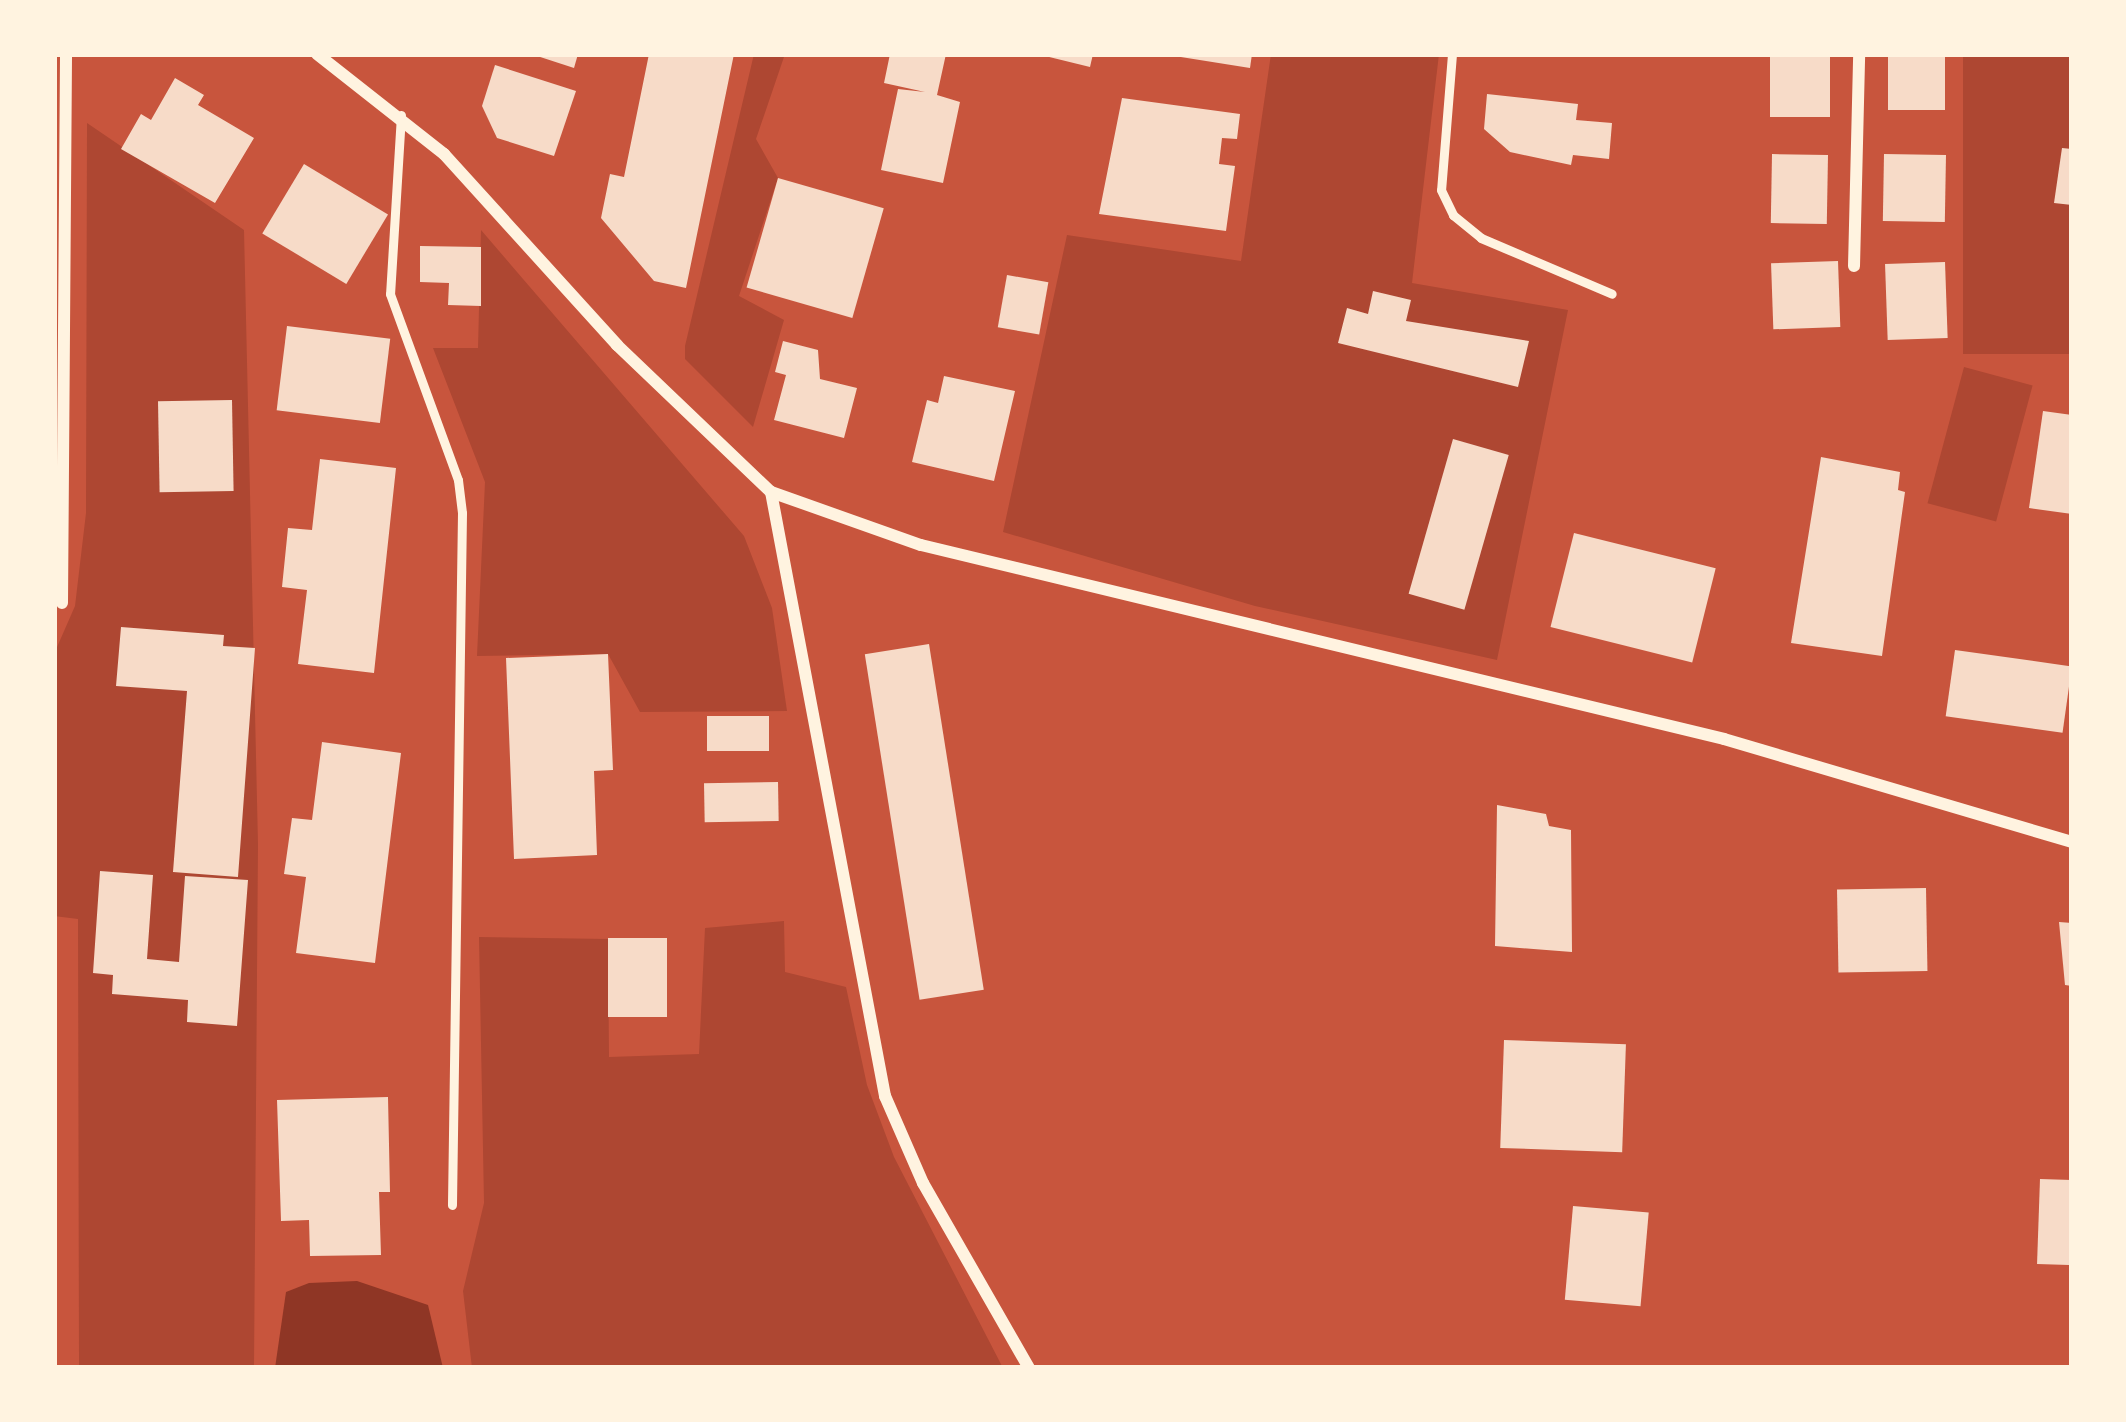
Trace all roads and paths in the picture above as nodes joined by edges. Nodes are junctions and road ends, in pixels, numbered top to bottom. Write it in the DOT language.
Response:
graph roads {
  1 [pos="66,54"];
  2 [pos="317,54"];
  3 [pos="1452,54"];
  4 [pos="1859,54"];
  5 [pos="401,116"];
  6 [pos="1854,266"];
  7 [pos="1612,294"];
  8 [pos="771,493"];
  9 [pos="62,603"];
  10 [pos="2072,842"];
  11 [pos="452,1205"];
  12 [pos="1029,1368"];
  1 -- 9 [label="street"];
  2 -- 5 [label="street"];
  3 -- 7 [label="lane"];
  4 -- 6 [label="street"];
  5 -- 8 [label="street"];
  5 -- 11 [label="lane"];
  8 -- 10 [label="street"];
  8 -- 12 [label="street"];
}
